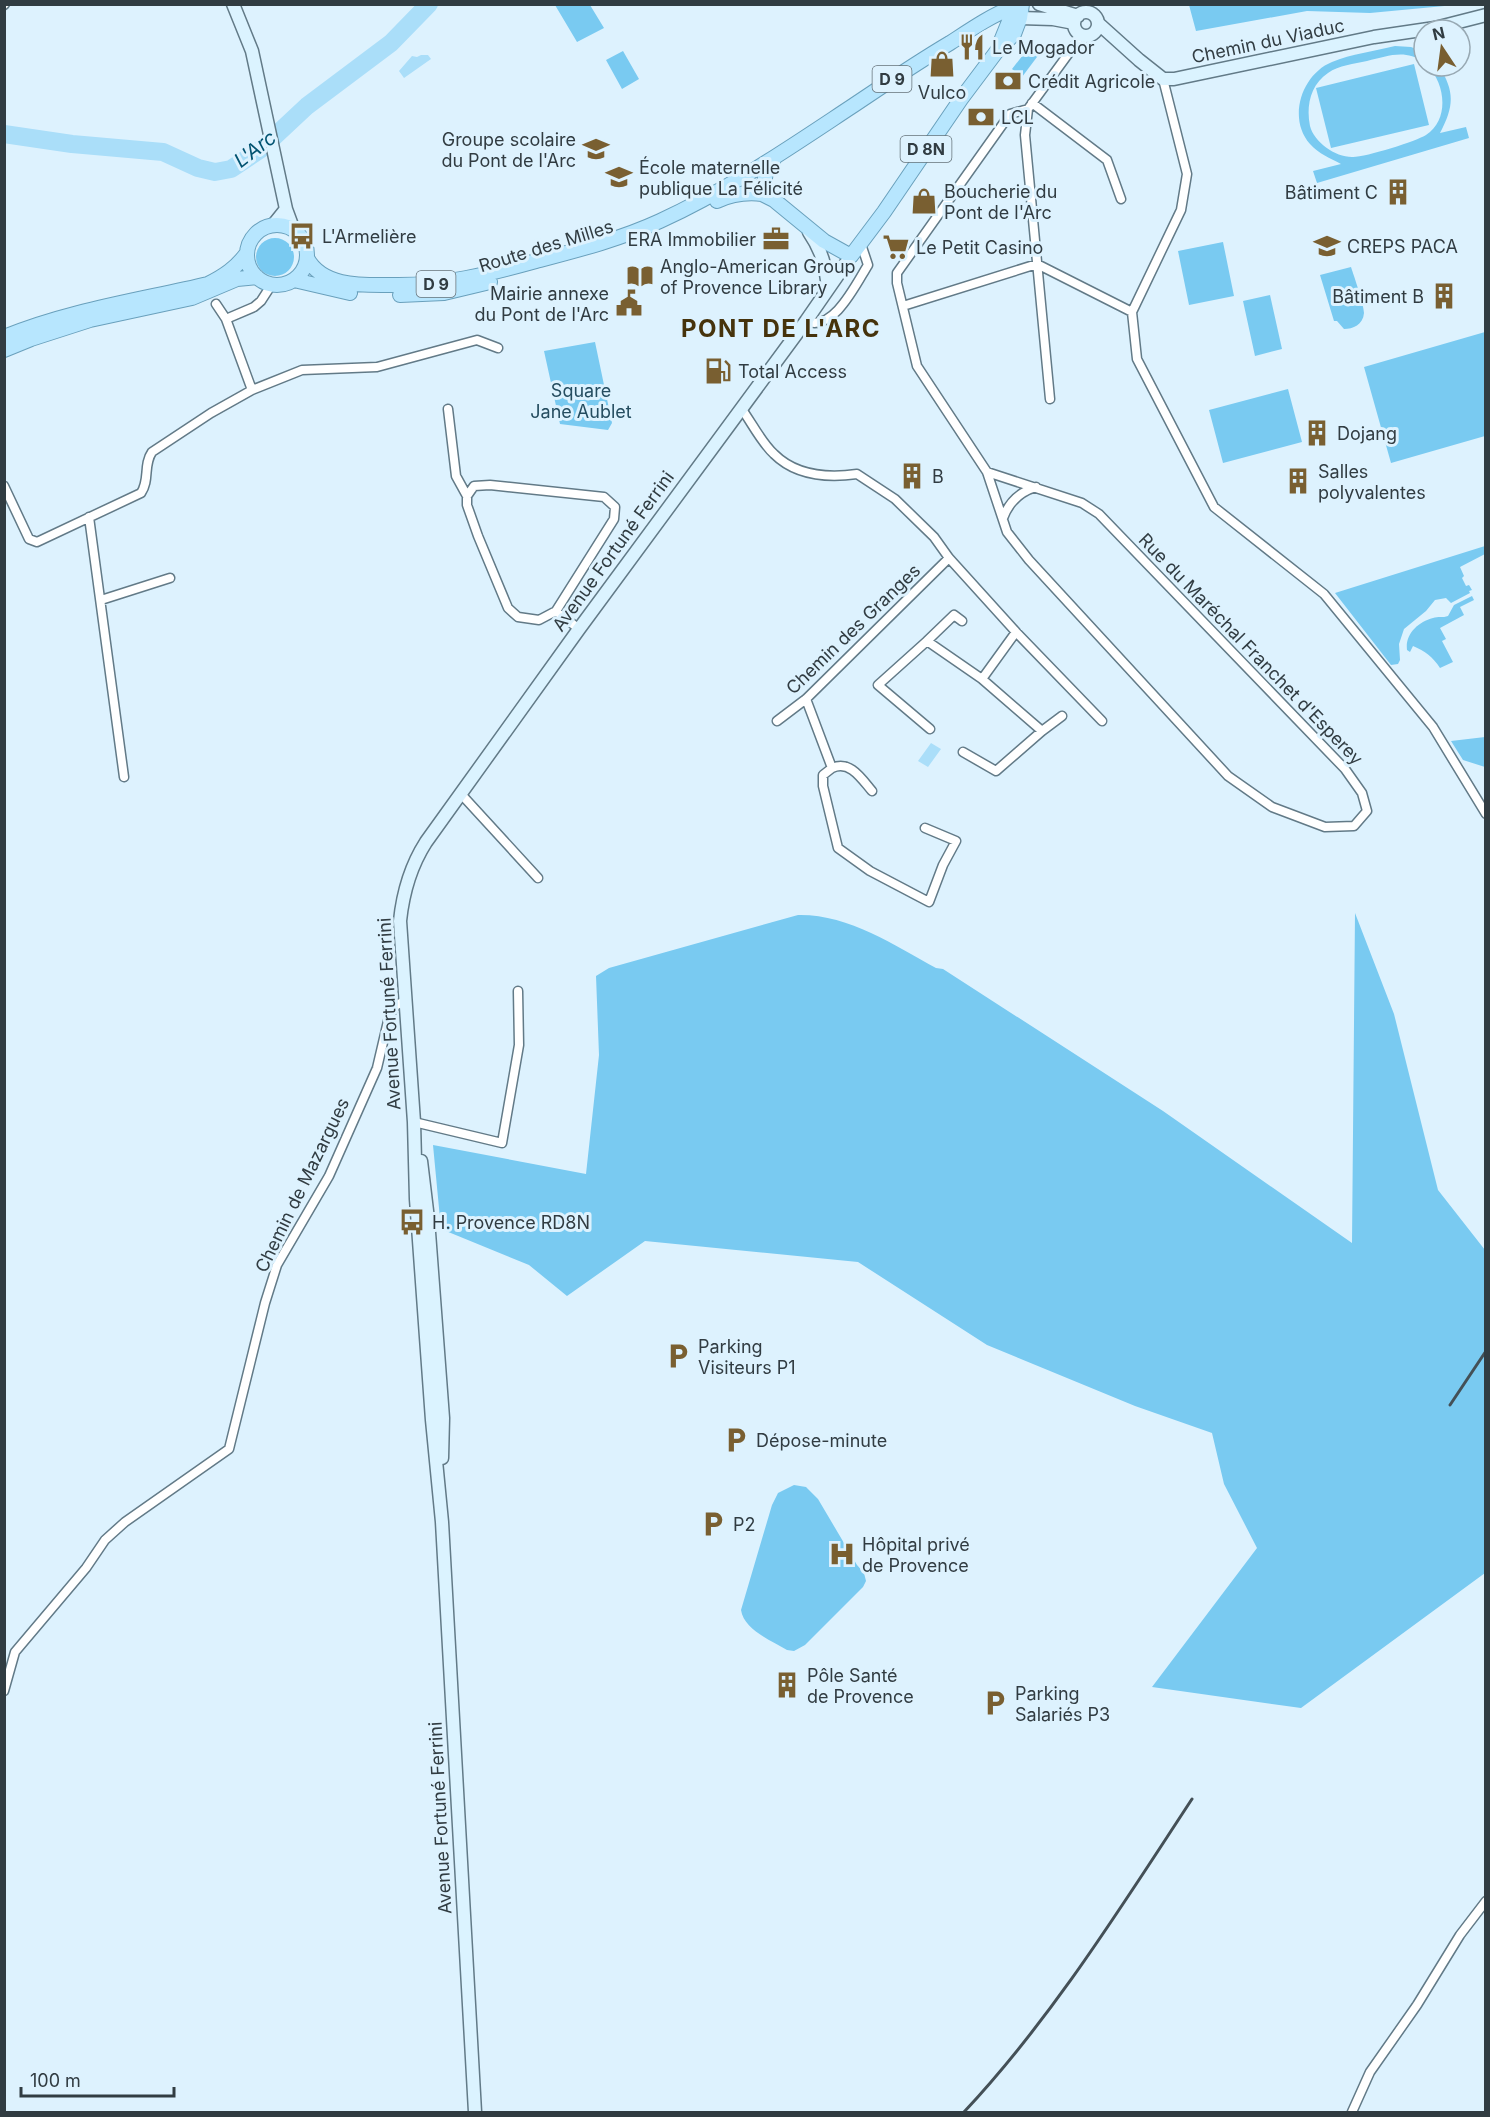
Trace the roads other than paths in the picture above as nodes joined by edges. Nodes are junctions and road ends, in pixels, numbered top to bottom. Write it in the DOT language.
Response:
graph roads {
  1 [pos="233,4"];
  2 [pos="1039,4"];
  3 [pos="1011,8"];
  4 [pos="1485,15"];
  5 [pos="1077,24"];
  6 [pos="1096,29"];
  7 [pos="1163,78"];
  8 [pos="1030,106"];
  9 [pos="776,157"];
  10 [pos="729,191"];
  11 [pos="768,197"];
  12 [pos="1121,199"];
  13 [pos="285,204"];
  14 [pos="274,224"];
  15 [pos="804,225"];
  16 [pos="293,228"];
  17 [pos="861,244"];
  18 [pos="247,253"];
  19 [pos="851,256"];
  20 [pos="307,258"];
  21 [pos="1037,264"];
  22 [pos="509,273"];
  23 [pos="294,280"];
  24 [pos="265,284"];
  25 [pos="828,289"];
  26 [pos="216,304"];
  27 [pos="903,306"];
  28 [pos="1132,312"];
  29 [pos="226,319"];
  30 [pos="806,321"];
  31 [pos="4,337"];
  32 [pos="498,348"];
  33 [pos="4,350"];
  34 [pos="252,390"];
  35 [pos="1050,399"];
  36 [pos="741,408"];
  37 [pos="448,409"];
  38 [pos="987,472"];
  39 [pos="4,486"];
  40 [pos="1036,487"];
  41 [pos="467,496"];
  42 [pos="89,517"];
  43 [pos="1002,518"];
  44 [pos="949,558"];
  45 [pos="170,578"];
  46 [pos="100,600"];
  47 [pos="555,611"];
  48 [pos="962,621"];
  49 [pos="579,629"];
  50 [pos="1016,632"];
  51 [pos="927,641"];
  52 [pos="982,678"];
  53 [pos="806,699"];
  54 [pos="1062,716"];
  55 [pos="1102,721"];
  56 [pos="777,722"];
  57 [pos="930,729"];
  58 [pos="1042,731"];
  59 [pos="963,752"];
  60 [pos="832,768"];
  61 [pos="124,777"];
  62 [pos="872,791"];
  63 [pos="461,794"];
  64 [pos="1485,814"];
  65 [pos="925,828"];
  66 [pos="538,878"];
  67 [pos="518,991"];
  68 [pos="405,1000"];
  69 [pos="414,1122"];
  70 [pos="4,1691"];
  71 [pos="1485,1901"];
  72 [pos="475,2112"];
  73 [pos="1352,2112"];
  1 -- 13 [label="main road"];
  2 -- 5 [label="main road"];
  3 -- 5 [label="main road"];
  3 -- 9 [label="main road, D 9"];
  3 -- 17 [label="main road, Avenue Fortuné Ferrini / D 8N"];
  4 -- 7 [label="main road, Chemin du Viaduc"];
  5 -- 6 [label="main road"];
  5 -- 6 [label="main road"];
  5 -- 8 [label="street"];
  6 -- 7 [label="main road"];
  7 -- 28 [label="street"];
  8 -- 12 [label="street"];
  8 -- 21 [label="street"];
  8 -- 27 [label="street"];
  9 -- 10 [label="main road, D 9"];
  9 -- 11 [label="main road"];
  10 -- 11 [label="main road"];
  10 -- 22 [label="main road, Route des Milles / D 9"];
  11 -- 15 [label="main road"];
  13 -- 14 [label="main road"];
  13 -- 16 [label="main road"];
  14 -- 16 [label="main road"];
  14 -- 18 [label="main road"];
  15 -- 19 [label="main road"];
  15 -- 25 [label="main road"];
  16 -- 20 [label="main road"];
  17 -- 19 [label="main road, Avenue Fortuné Ferrini / D 8N"];
  17 -- 30 [label="street"];
  18 -- 24 [label="main road"];
  18 -- 31 [label="main road"];
  19 -- 25 [label="main road, Avenue Fortuné Ferrini / D 8N"];
  20 -- 22 [label="main road, Route des Milles / D 9"];
  20 -- 23 [label="main road"];
  21 -- 27 [label="street"];
  21 -- 28 [label="street"];
  21 -- 35 [label="street"];
  22 -- 23 [label="main road, Route des Milles / D 9"];
  23 -- 24 [label="main road"];
  24 -- 29 [label="street"];
  24 -- 33 [label="main road"];
  25 -- 30 [label="main road, Avenue Fortuné Ferrini / D 8N"];
  26 -- 29 [label="street"];
  27 -- 38 [label="street"];
  28 -- 64 [label="street"];
  29 -- 34 [label="street"];
  30 -- 36 [label="main road, Avenue Fortuné Ferrini / D 8N"];
  32 -- 34 [label="street"];
  34 -- 42 [label="street"];
  36 -- 44 [label="street"];
  36 -- 49 [label="main road, Avenue Fortuné Ferrini / D 8N"];
  37 -- 41 [label="street"];
  38 -- 40 [label="street, Rue du Maréchal Franchet d'Esperey"];
  38 -- 43 [label="street, Rue du Maréchal Franchet d'Esperey"];
  39 -- 42 [label="street"];
  40 -- 43 [label="street"];
  40 -- 43 [label="street, Rue du Maréchal Franchet d'Esperey"];
  41 -- 47 [label="street"];
  41 -- 47 [label="street"];
  42 -- 46 [label="street"];
  44 -- 50 [label="street"];
  44 -- 53 [label="street, Chemin des Granges"];
  45 -- 46 [label="street"];
  46 -- 61 [label="street"];
  47 -- 49 [label="street"];
  48 -- 51 [label="street"];
  49 -- 63 [label="main road, Avenue Fortuné Ferrini / D 8N"];
  50 -- 52 [label="street"];
  50 -- 55 [label="street"];
  51 -- 52 [label="street"];
  51 -- 57 [label="street"];
  52 -- 58 [label="street"];
  53 -- 56 [label="street, Chemin des Granges"];
  53 -- 60 [label="street"];
  54 -- 58 [label="street"];
  58 -- 59 [label="street"];
  60 -- 62 [label="street"];
  60 -- 65 [label="street"];
  63 -- 66 [label="street"];
  63 -- 68 [label="main road, Avenue Fortuné Ferrini / D 8N"];
  67 -- 69 [label="street"];
  68 -- 69 [label="main road, Avenue Fortuné Ferrini / D 8N"];
  68 -- 70 [label="street, Chemin de Mazargues"];
  69 -- 72 [label="main road, Avenue Fortuné Ferrini / D 8N"];
  71 -- 73 [label="street"];
}
